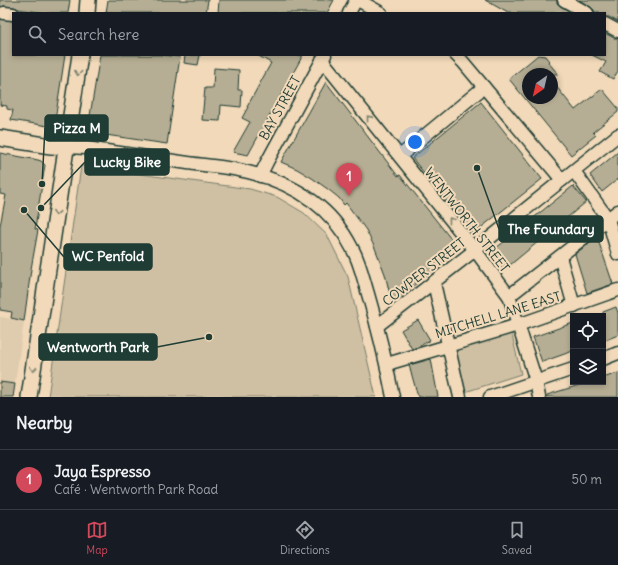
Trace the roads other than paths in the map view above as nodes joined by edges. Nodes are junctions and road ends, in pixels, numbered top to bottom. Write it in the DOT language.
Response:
graph roads {
  1 [pos="88,0"];
  2 [pos="357,0"];
  3 [pos="564,0"];
  4 [pos="87,12"];
  5 [pos="350,12"];
  6 [pos="379,12"];
  7 [pos="585,12"];
  8 [pos="606,25"];
  9 [pos="618,31"];
  10 [pos="80,56"];
  11 [pos="457,56"];
  12 [pos="324,57"];
  13 [pos="484,87"];
  14 [pos="618,135"];
  15 [pos="0,138"];
  16 [pos="67,147"];
  17 [pos="400,156"];
  18 [pos="574,171"];
  19 [pos="260,176"];
  20 [pos="562,180"];
  21 [pos="618,211"];
  22 [pos="608,219"];
  23 [pos="475,250"];
  24 [pos="618,254"];
  25 [pos="560,257"];
  26 [pos="434,282"];
  27 [pos="618,290"];
  28 [pos="509,296"];
  29 [pos="574,306"];
  30 [pos="518,325"];
  31 [pos="377,326"];
  32 [pos="448,346"];
  33 [pos="618,353"];
  34 [pos="606,357"];
  35 [pos="387,364"];
  36 [pos="570,370"];
  37 [pos="536,381"];
  38 [pos="29,397"];
  39 [pos="393,397"];
  40 [pos="460,397"];
  41 [pos="490,397"];
  42 [pos="540,397"];
  1 -- 4 [label="main road"];
  2 -- 5 [label="street"];
  2 -- 6 [label="street"];
  3 -- 7 [label="street"];
  8 -- 9 [label="street"];
  10 -- 16 [label="main road, one-way"];
  11 -- 13 [label="street"];
  17 -- 12 [label="street, WENTWORTH STREET, one-way"];
  12 -- 19 [label="street, BAY STREET"];
  13 -- 17 [label="street"];
  13 -- 20 [label="street"];
  14 -- 18 [label="street, COWPER STREET"];
  15 -- 16 [label="main road"];
  16 -- 19 [label="street"];
  16 -- 38 [label="main road, one-way"];
  23 -- 17 [label="street, WENTWORTH STREET, one-way"];
  18 -- 20 [label="street, COWPER STREET"];
  18 -- 22 [label="street"];
  19 -- 31 [label="street"];
  20 -- 23 [label="street, COWPER STREET"];
  21 -- 22 [label="street"];
  22 -- 24 [label="street"];
  22 -- 25 [label="street"];
  23 -- 26 [label="street, COWPER STREET"];
  23 -- 28 [label="street, WENTWORTH STREET"];
  25 -- 28 [label="street"];
  25 -- 29 [label="street"];
  26 -- 31 [label="street, COWPER STREET"];
  26 -- 32 [label="street"];
  27 -- 29 [label="street, MITCHELL LANE EAST"];
  28 -- 30 [label="street, WENTWORTH STREET"];
  29 -- 30 [label="street, MITCHELL LANE EAST"];
  30 -- 32 [label="street, MITCHELL LANE EAST"];
  30 -- 37 [label="street, WENTWORTH STREET"];
  31 -- 35 [label="street"];
  32 -- 35 [label="street, MITCHELL LANE EAST"];
  32 -- 40 [label="street"];
  33 -- 34 [label="street"];
  35 -- 39 [label="street"];
  36 -- 37 [label="street"];
  37 -- 41 [label="street"];
  37 -- 42 [label="street, WENTWORTH STREET"];
}
